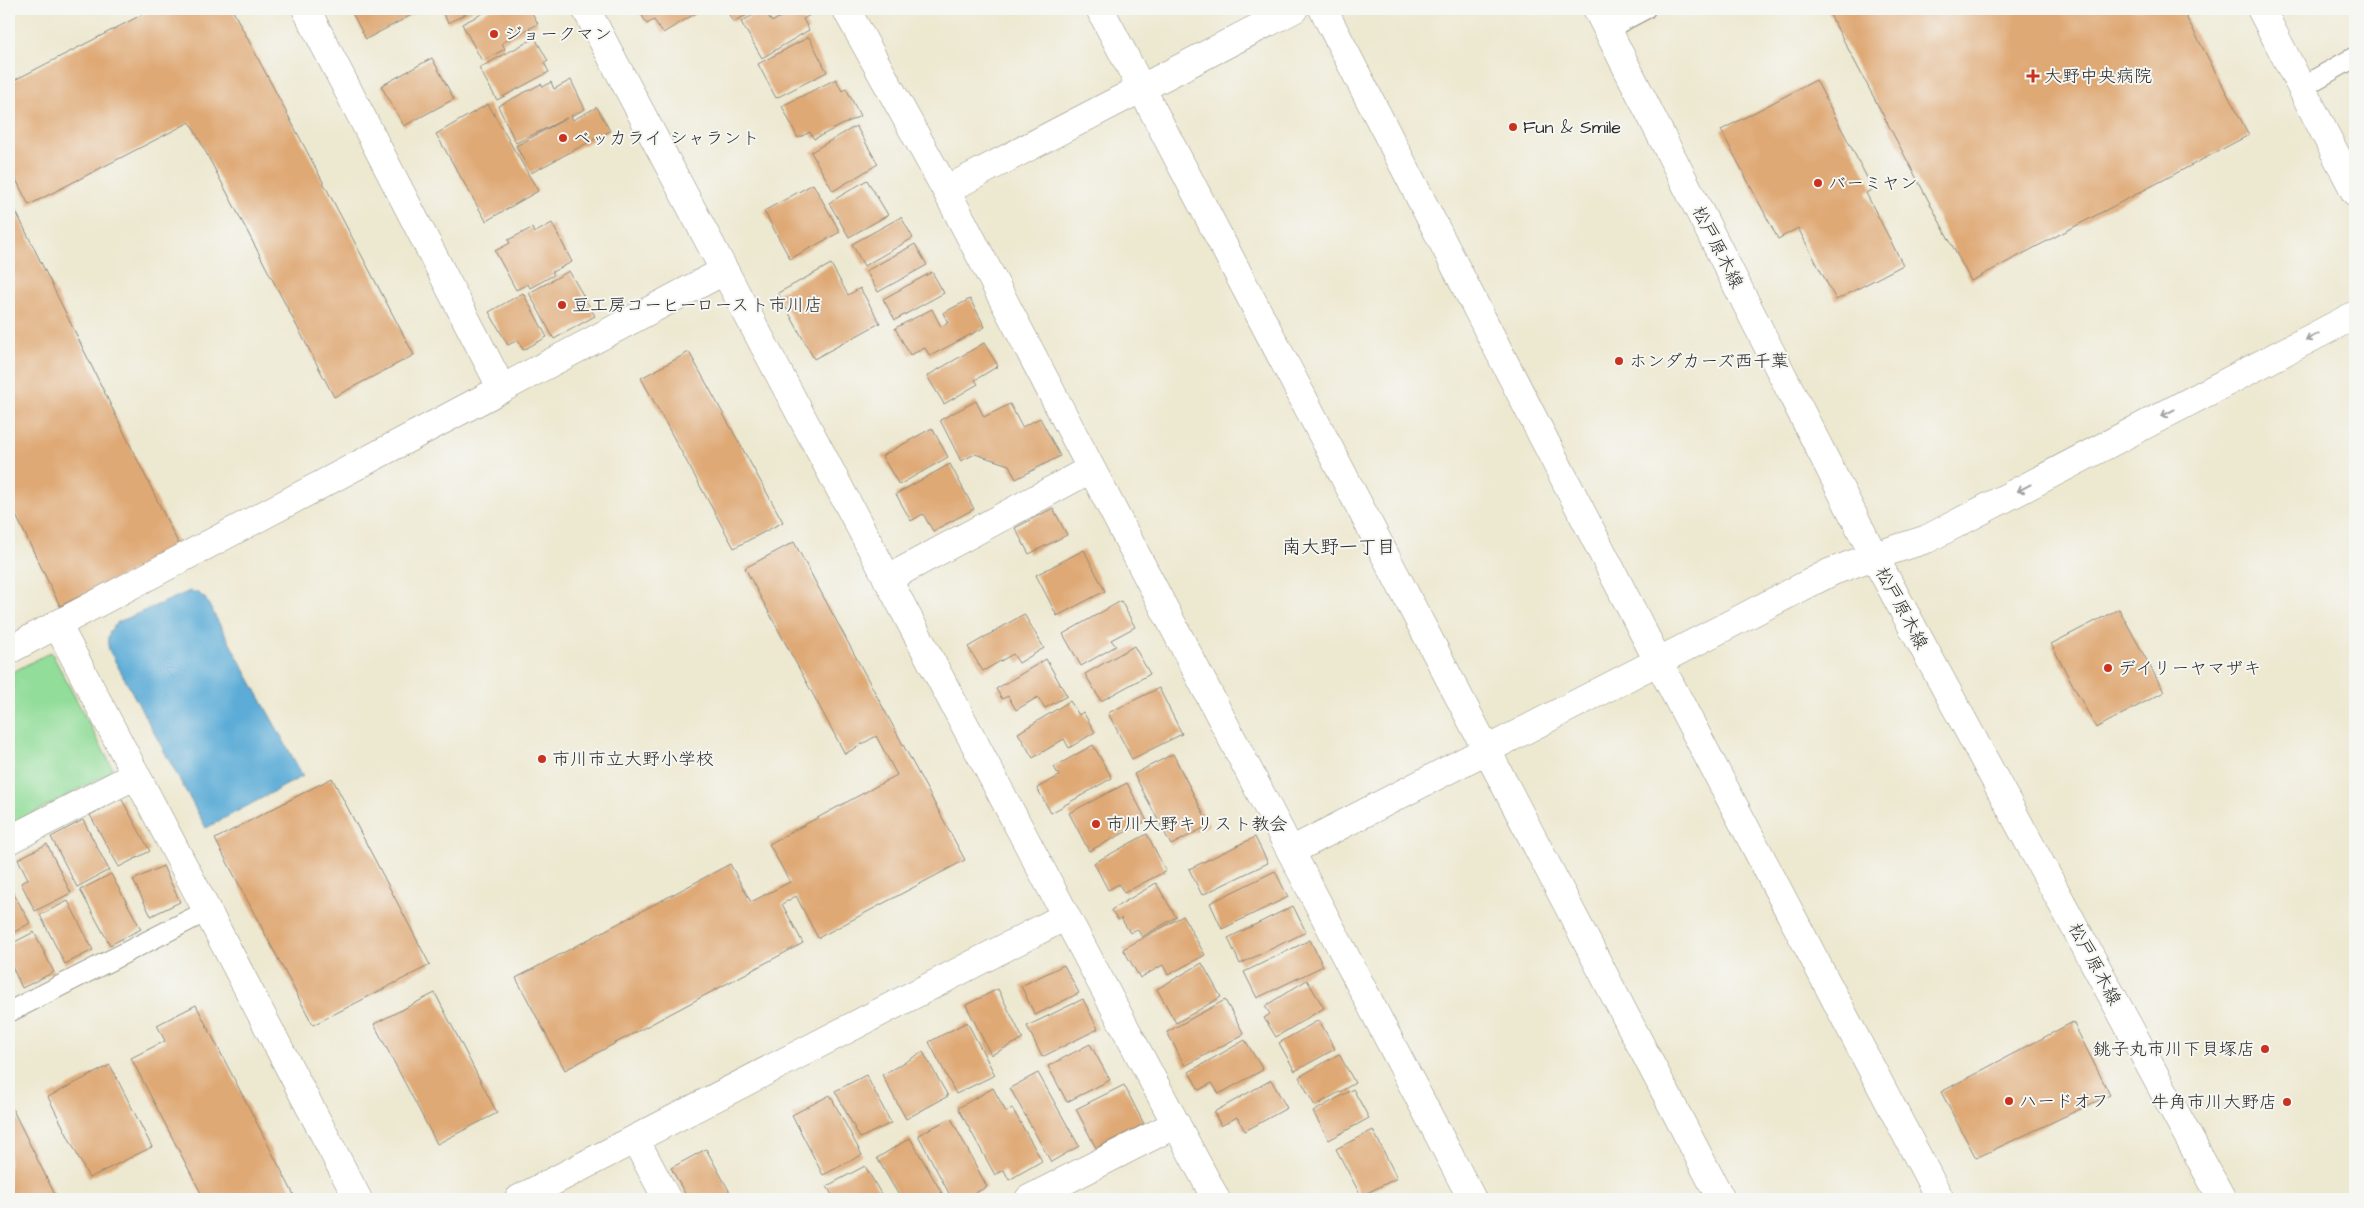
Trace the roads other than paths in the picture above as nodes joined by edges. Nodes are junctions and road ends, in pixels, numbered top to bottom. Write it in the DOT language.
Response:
graph roads {
  1 [pos="306,9"];
  2 [pos="586,9"];
  3 [pos="846,9"];
  4 [pos="1100,9"];
  5 [pos="1294,9"];
  6 [pos="1323,9"];
  7 [pos="1645,9"];
  8 [pos="2261,9"];
  9 [pos="1602,19"];
  10 [pos="2355,57"];
  11 [pos="2302,87"];
  12 [pos="1142,89"];
  13 [pos="946,190"];
  14 [pos="2355,192"];
  15 [pos="724,271"];
  16 [pos="2355,315"];
  17 [pos="502,389"];
  18 [pos="1092,469"];
  19 [pos="1874,556"];
  20 [pos="887,579"];
  21 [pos="57,624"];
  22 [pos="9,650"];
  23 [pos="1658,661"];
  24 [pos="1487,749"];
  25 [pos="136,774"];
  26 [pos="9,840"];
  27 [pos="1291,851"];
  28 [pos="207,911"];
  29 [pos="1066,916"];
  30 [pos="9,1012"];
  31 [pos="1176,1124"];
  32 [pos="635,1139"];
  33 [pos="358,1199"];
  34 [pos="519,1199"];
  35 [pos="667,1199"];
  36 [pos="1029,1199"];
  37 [pos="1216,1199"];
  38 [pos="1472,1199"];
  39 [pos="1722,1199"];
  40 [pos="1938,1199"];
  41 [pos="2222,1199"];
  1 -- 17 [label="street"];
  2 -- 15 [label="street"];
  3 -- 13 [label="street"];
  4 -- 12 [label="street"];
  5 -- 12 [label="street"];
  6 -- 23 [label="street"];
  7 -- 9 [label="lane"];
  8 -- 11 [label="street"];
  9 -- 19 [label="street, 松戸原木線"];
  10 -- 11 [label="lane"];
  11 -- 14 [label="street"];
  12 -- 13 [label="street"];
  12 -- 24 [label="street"];
  13 -- 18 [label="street"];
  15 -- 17 [label="street"];
  15 -- 20 [label="street"];
  16 -- 19 [label="street, one-way"];
  17 -- 21 [label="street"];
  18 -- 20 [label="street"];
  18 -- 27 [label="street"];
  19 -- 23 [label="street"];
  19 -- 41 [label="street, 松戸原木線"];
  20 -- 29 [label="street"];
  21 -- 22 [label="street"];
  21 -- 25 [label="street"];
  23 -- 24 [label="street"];
  23 -- 40 [label="street"];
  24 -- 27 [label="street"];
  24 -- 39 [label="street"];
  25 -- 26 [label="street"];
  25 -- 28 [label="street"];
  27 -- 38 [label="street"];
  28 -- 30 [label="lane"];
  28 -- 33 [label="street"];
  29 -- 31 [label="street"];
  29 -- 32 [label="street"];
  31 -- 36 [label="street"];
  31 -- 37 [label="street"];
  32 -- 34 [label="street"];
  32 -- 35 [label="street"];
}
